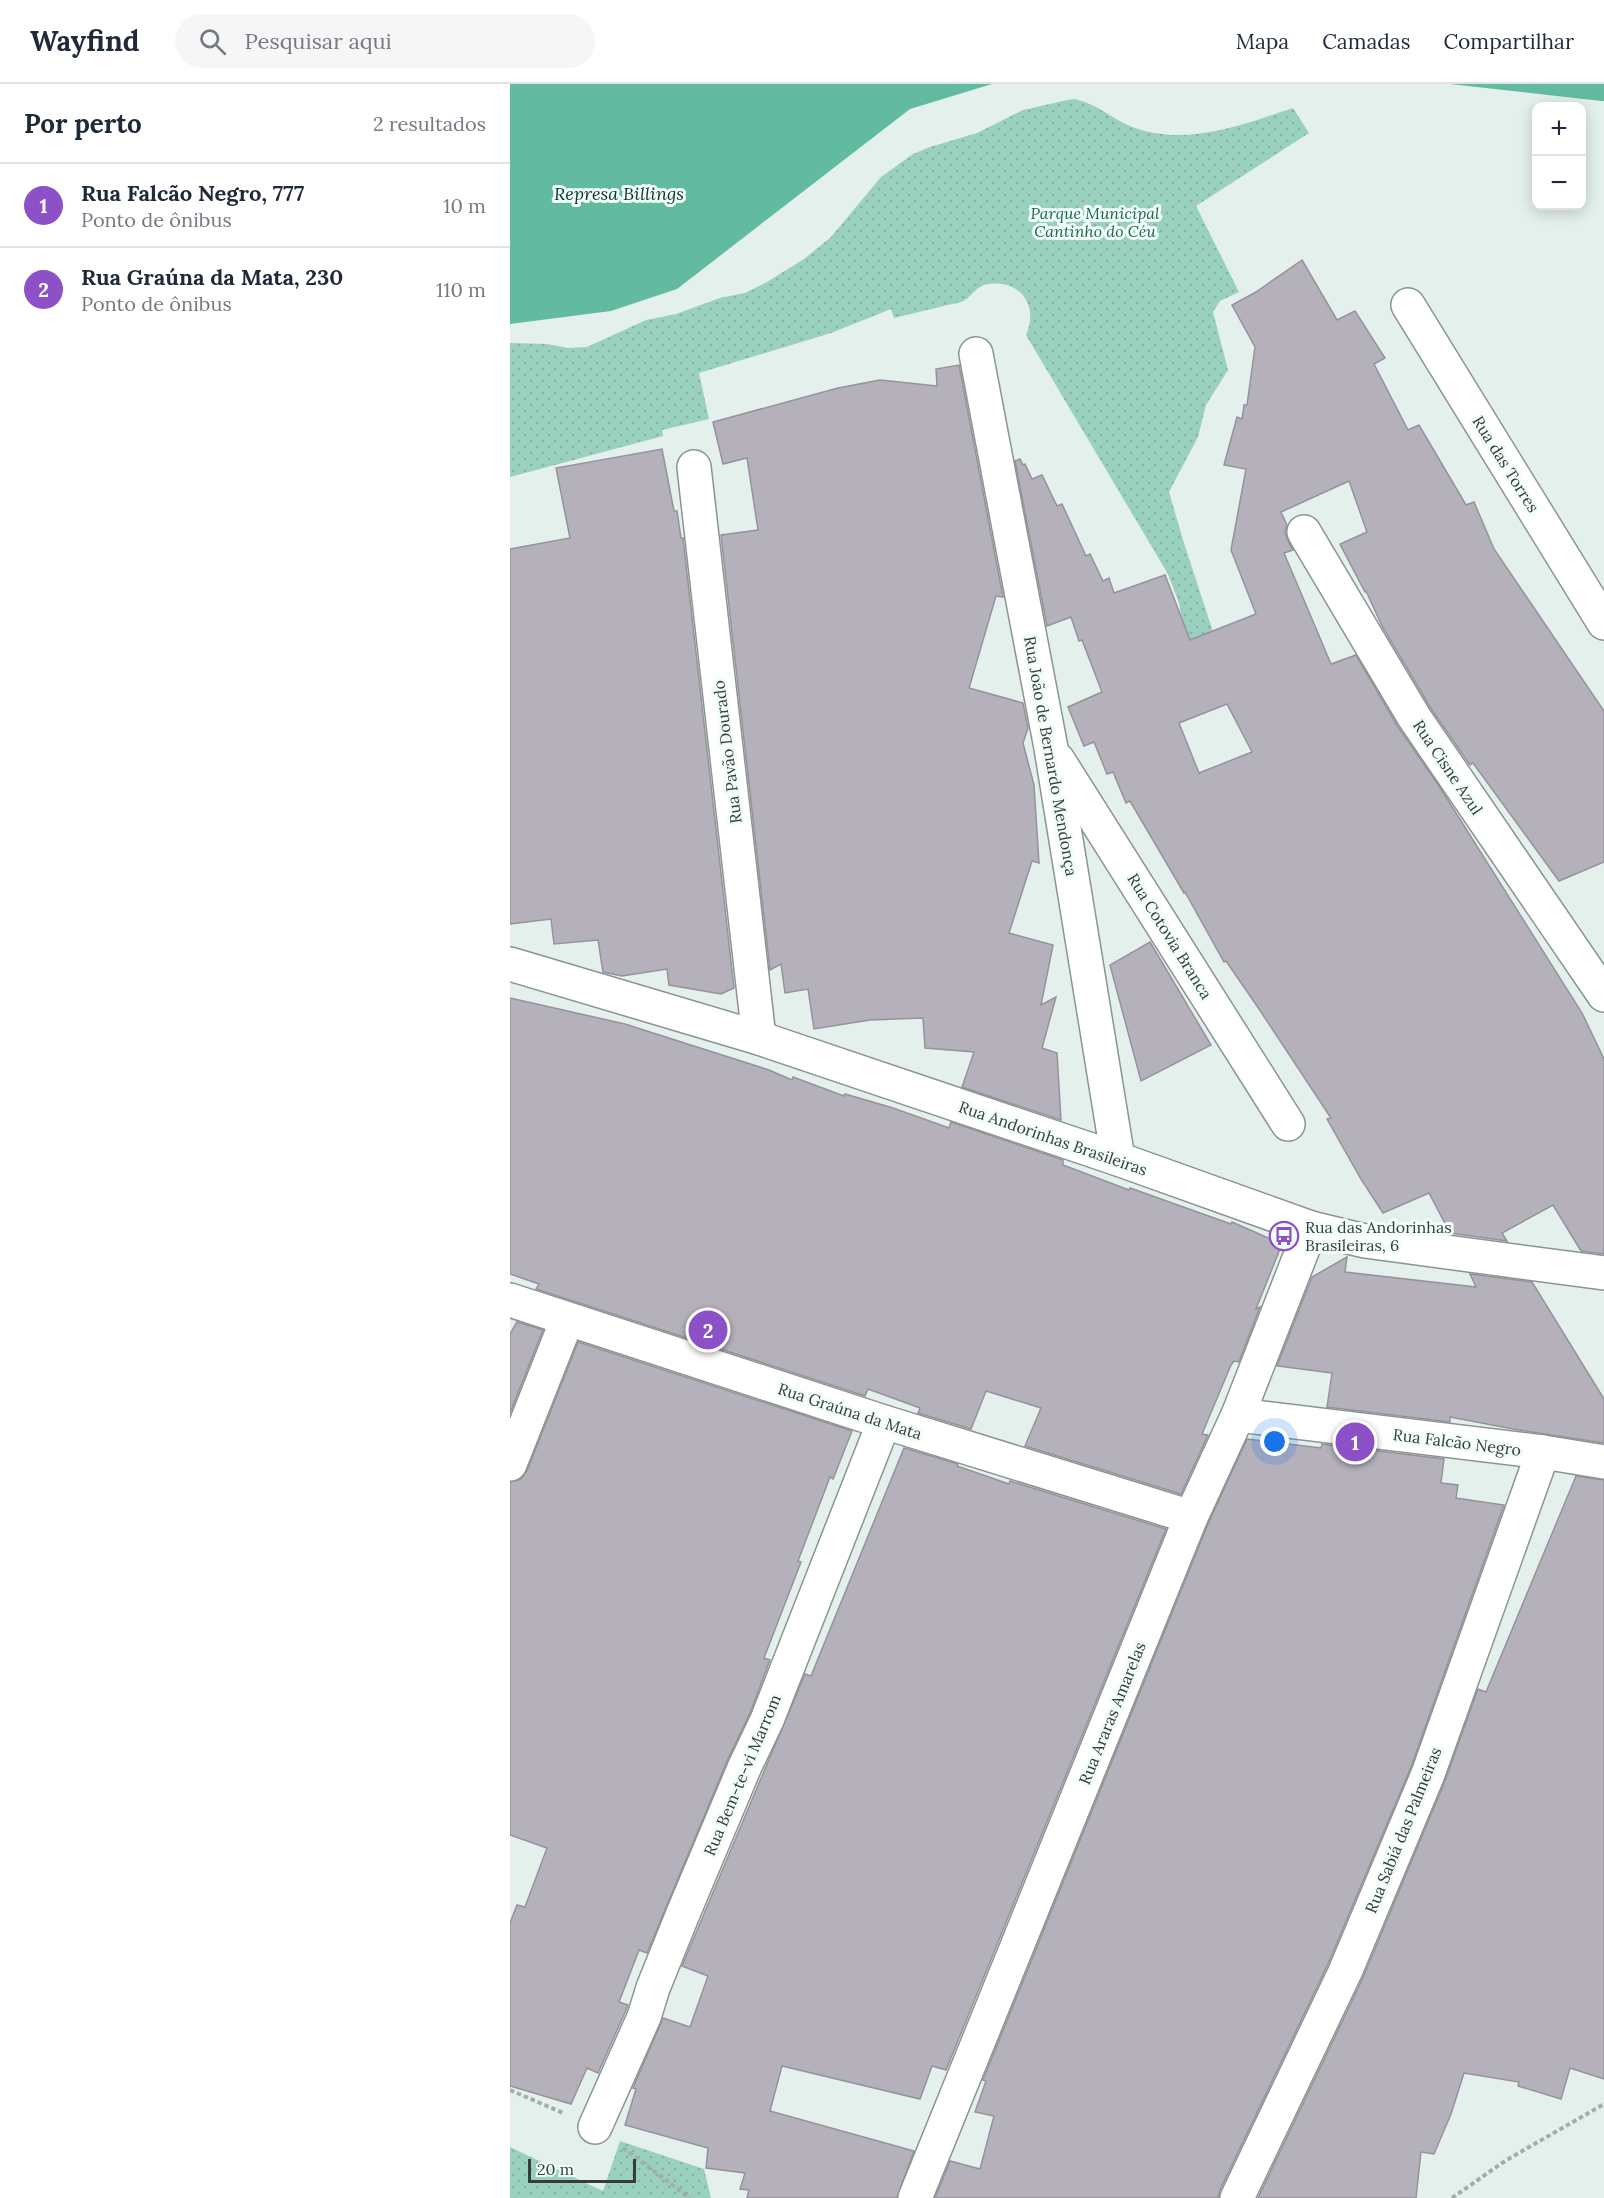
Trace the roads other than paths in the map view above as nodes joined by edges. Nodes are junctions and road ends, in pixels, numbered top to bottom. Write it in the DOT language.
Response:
graph roads {
  1 [pos="1408,305"];
  2 [pos="976,354"];
  3 [pos="694,467"];
  4 [pos="1304,532"];
  5 [pos="1604,623"];
  6 [pos="1051,748"];
  7 [pos="510,964"];
  8 [pos="1604,995"];
  9 [pos="759,1038"];
  10 [pos="1288,1124"];
  11 [pos="1118,1159"];
  12 [pos="1311,1228"];
  13 [pos="1604,1273"];
  14 [pos="510,1300"];
  15 [pos="567,1320"];
  16 [pos="1238,1415"];
  17 [pos="884,1422"];
  18 [pos="1544,1452"];
  19 [pos="1604,1462"];
  20 [pos="510,1464"];
  21 [pos="1191,1517"];
  22 [pos="595,2127"];
  23 [pos="915,2198"];
  24 [pos="1238,2198"];
  1 -- 5 [label="street, Rua das Torres"];
  2 -- 6 [label="street, Rua João de Bernardo Mendonça"];
  3 -- 9 [label="street, Rua Pavão Dourado"];
  4 -- 8 [label="street, Rua Cisne Azul"];
  6 -- 10 [label="street, Rua Cotovia Branca"];
  6 -- 11 [label="street, Rua João de Bernardo Mendonça"];
  7 -- 9 [label="street, Rua Andorinhas Brasileiras"];
  9 -- 11 [label="street, Rua Andorinhas Brasileiras"];
  11 -- 12 [label="street, Rua Andorinhas Brasileiras"];
  12 -- 13 [label="street, Rua Andorinhas Brasileiras"];
  12 -- 16 [label="street, Rua Araras Amarelas"];
  14 -- 15 [label="street, Rua Graúna da Mata"];
  15 -- 17 [label="street, Rua Graúna da Mata"];
  15 -- 20 [label="street"];
  16 -- 18 [label="street, Rua Falcão Negro"];
  16 -- 21 [label="street, Rua Araras Amarelas"];
  17 -- 21 [label="street, Rua Graúna da Mata"];
  17 -- 22 [label="street, Rua Bem-te-vi Marrom"];
  18 -- 19 [label="street, Rua Falcão Negro"];
  18 -- 24 [label="street, Rua Sabiá das Palmeiras"];
  21 -- 23 [label="street, Rua Araras Amarelas"];
}
